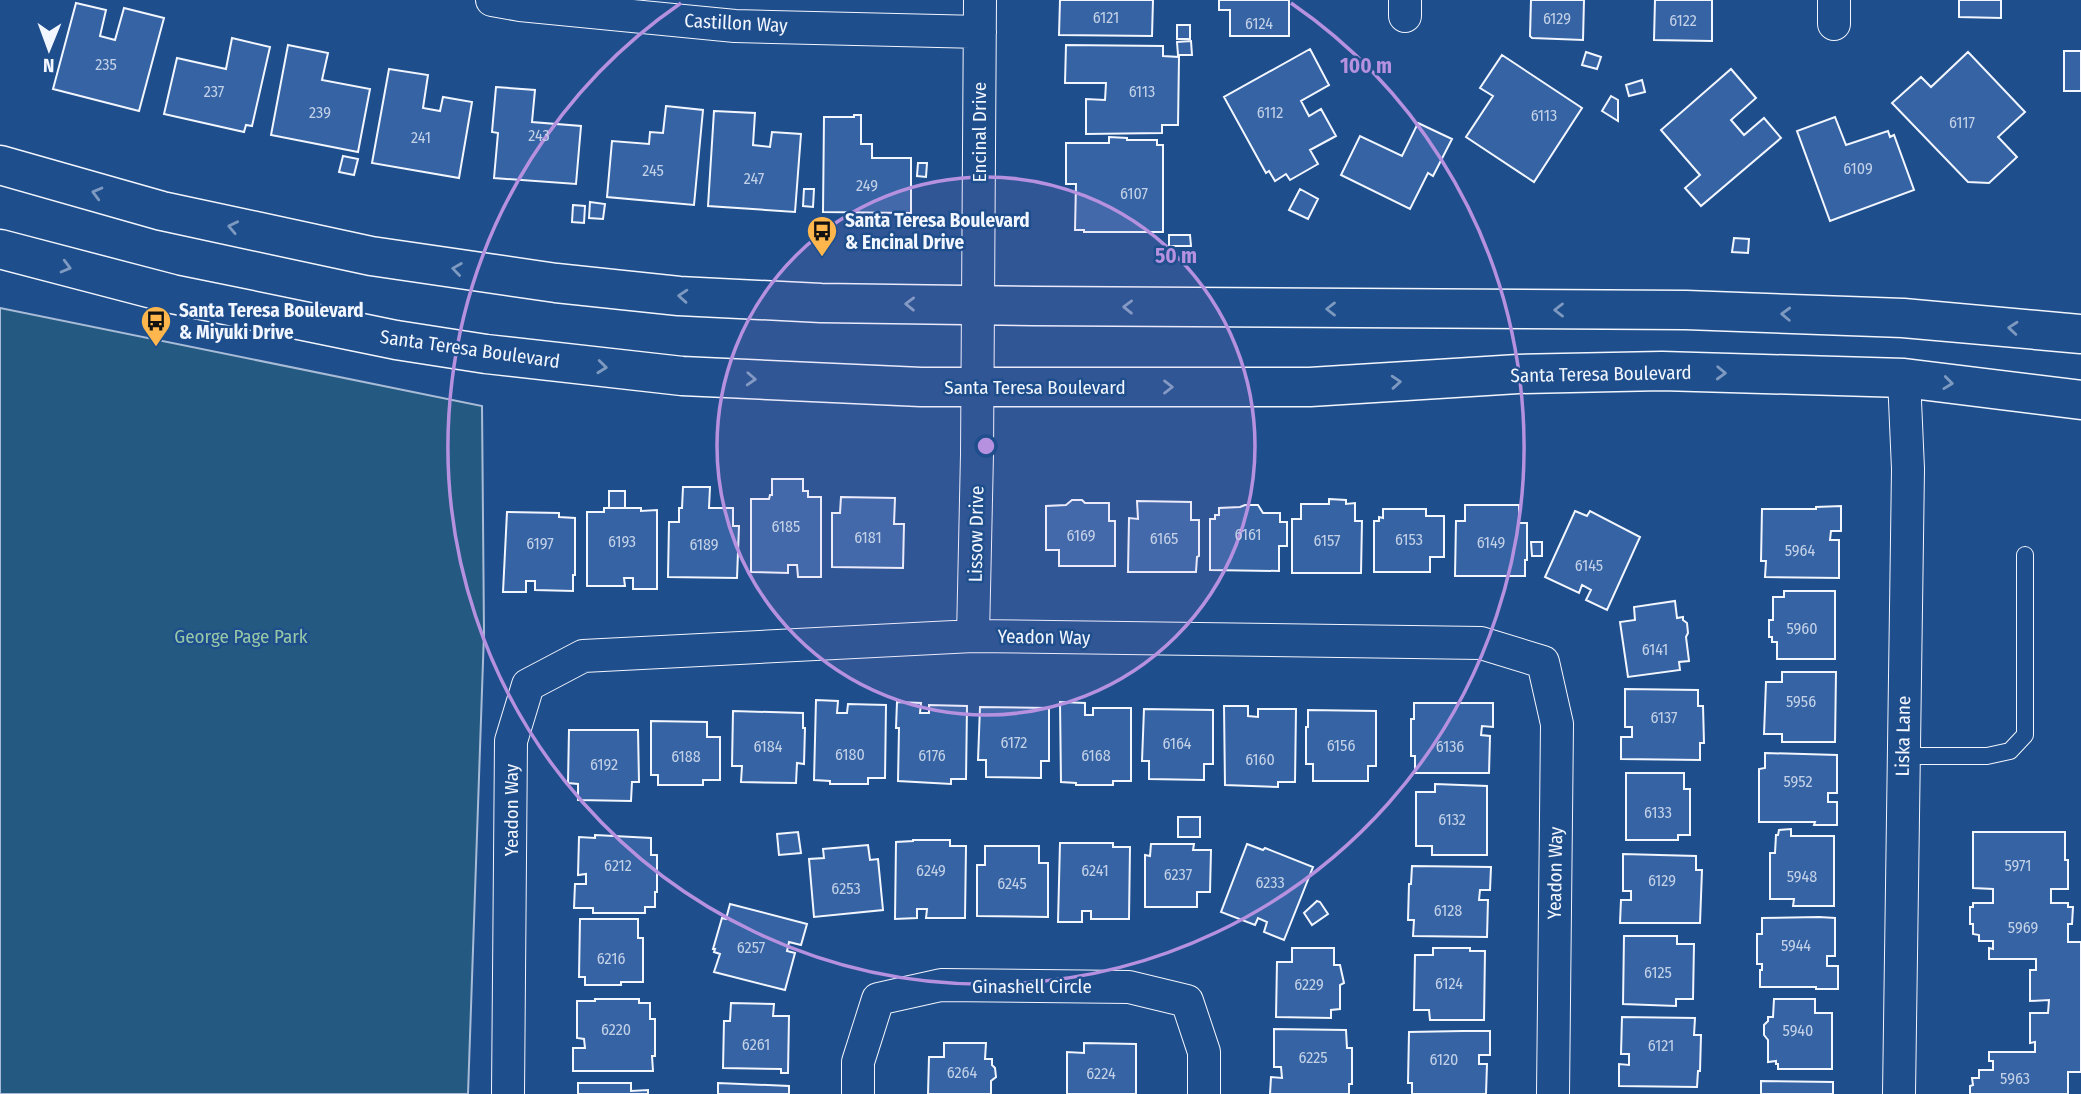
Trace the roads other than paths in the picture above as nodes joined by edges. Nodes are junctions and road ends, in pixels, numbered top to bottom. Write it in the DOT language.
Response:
graph roads {
  1 [pos="492,0"];
  2 [pos="981,0"];
  3 [pos="980,32"];
  4 [pos="0,165"];
  5 [pos="0,249"];
  6 [pos="978,305"];
  7 [pos="2081,334"];
  8 [pos="1904,378"];
  9 [pos="978,387"];
  10 [pos="2081,400"];
  11 [pos="2025,555"];
  12 [pos="973,636"];
  13 [pos="1903,757"];
  14 [pos="509,1094"];
  15 [pos="858,1094"];
  16 [pos="1204,1094"];
  17 [pos="1553,1094"];
  18 [pos="1899,1094"];
  1 -- 3 [label="street, Castillon Way"];
  2 -- 3 [label="street, Encinal Drive"];
  3 -- 6 [label="street, Encinal Drive"];
  6 -- 4 [label="main road, one-way"];
  5 -- 9 [label="main road, Santa Teresa Boulevard, one-way"];
  7 -- 6 [label="main road, one-way"];
  6 -- 9 [label="street, Lissow Drive"];
  9 -- 8 [label="main road, Santa Teresa Boulevard, one-way"];
  8 -- 10 [label="main road, Santa Teresa Boulevard, one-way"];
  8 -- 13 [label="street, Liska Lane"];
  9 -- 12 [label="street, Lissow Drive"];
  11 -- 13 [label="lane"];
  12 -- 14 [label="street, Yeadon Way"];
  12 -- 17 [label="street, Yeadon Way"];
  13 -- 18 [label="street, Liska Lane"];
  15 -- 16 [label="street, Ginashell Circle"];
}
